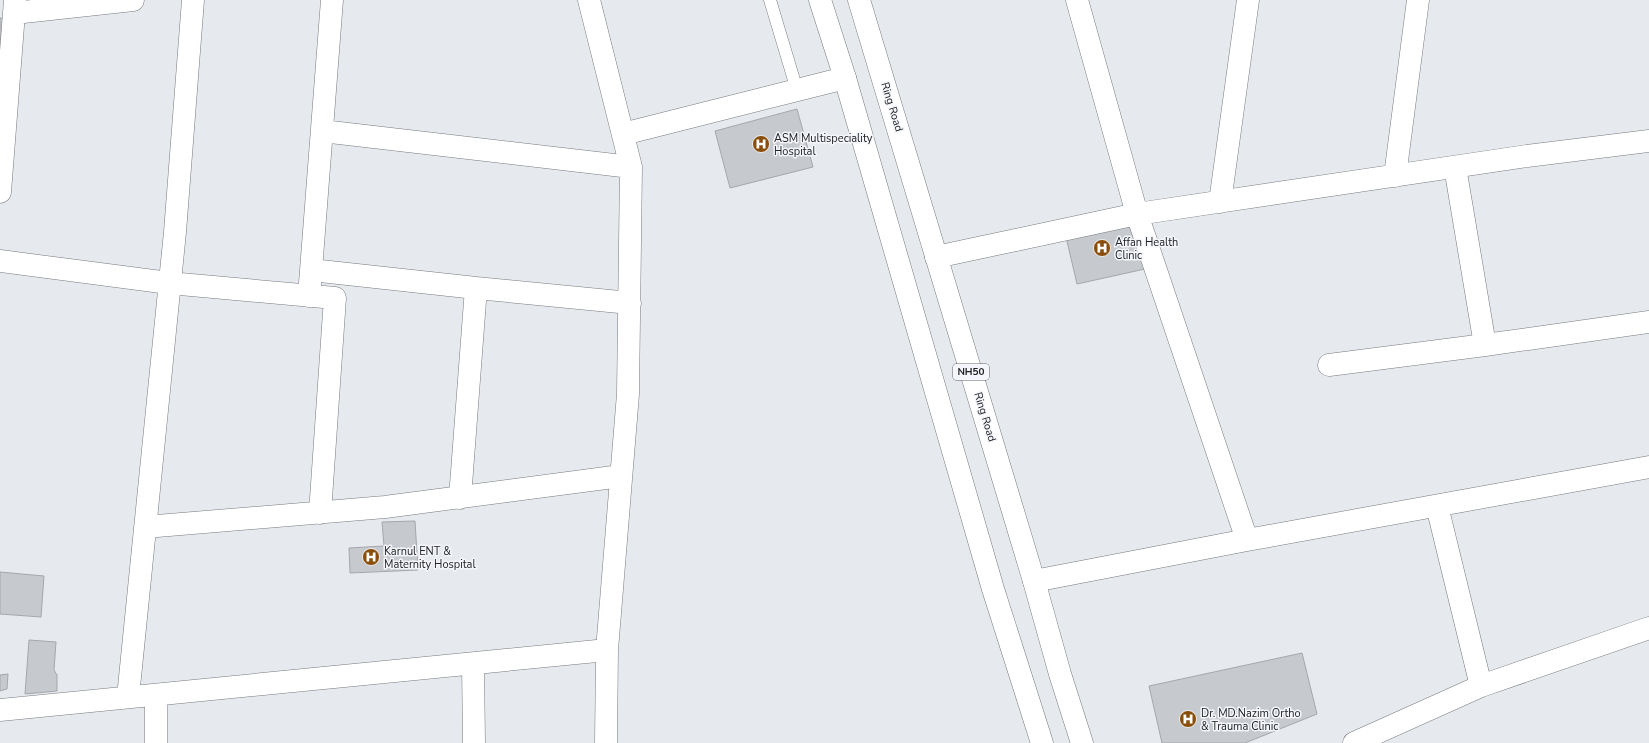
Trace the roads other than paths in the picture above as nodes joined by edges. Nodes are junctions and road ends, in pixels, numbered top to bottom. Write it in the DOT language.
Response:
graph roads {
  1 [pos="133,0"];
  2 [pos="193,0"];
  3 [pos="332,0"];
  4 [pos="589,0"];
  5 [pos="770,0"];
  6 [pos="820,0"];
  7 [pos="859,0"];
  8 [pos="1077,0"];
  9 [pos="1248,0"];
  10 [pos="1418,0"];
  11 [pos="14,6"];
  12 [pos="844,78"];
  13 [pos="797,90"];
  14 [pos="322,131"];
  15 [pos="623,134"];
  16 [pos="1649,141"];
  17 [pos="631,167"];
  18 [pos="1455,168"];
  19 [pos="1394,176"];
  20 [pos="0,192"];
  21 [pos="1220,202"];
  22 [pos="1137,214"];
  23 [pos="936,257"];
  24 [pos="0,261"];
  25 [pos="311,270"];
  26 [pos="170,283"];
  27 [pos="476,288"];
  28 [pos="309,296"];
  29 [pos="630,303"];
  30 [pos="1649,322"];
  31 [pos="1485,345"];
  32 [pos="1329,365"];
  33 [pos="1649,467"];
  34 [pos="621,476"];
  35 [pos="460,498"];
  36 [pos="1437,506"];
  37 [pos="320,513"];
  38 [pos="145,527"];
  39 [pos="1247,540"];
  40 [pos="1034,581"];
  41 [pos="1649,628"];
  42 [pos="607,650"];
  43 [pos="473,664"];
  44 [pos="1481,686"];
  45 [pos="156,695"];
  46 [pos="128,697"];
  47 [pos="0,710"];
  48 [pos="156,743"];
  49 [pos="474,743"];
  50 [pos="606,743"];
  51 [pos="1042,743"];
  52 [pos="1082,743"];
  53 [pos="1354,743"];
  1 -- 11 [label="main road"];
  2 -- 26 [label="main road"];
  3 -- 14 [label="main road"];
  4 -- 15 [label="main road"];
  5 -- 13 [label="lane"];
  6 -- 12 [label="main road"];
  7 -- 23 [label="main road, Ring Road / NH50"];
  8 -- 22 [label="main road"];
  9 -- 21 [label="main road"];
  10 -- 19 [label="main road"];
  11 -- 20 [label="main road"];
  12 -- 13 [label="main road"];
  12 -- 51 [label="main road"];
  13 -- 15 [label="main road"];
  14 -- 17 [label="main road"];
  14 -- 25 [label="main road"];
  15 -- 17 [label="main road"];
  16 -- 18 [label="main road"];
  17 -- 29 [label="main road"];
  18 -- 19 [label="main road"];
  18 -- 31 [label="main road"];
  19 -- 21 [label="main road"];
  21 -- 22 [label="main road"];
  22 -- 23 [label="main road"];
  22 -- 39 [label="main road"];
  23 -- 40 [label="main road, Ring Road / NH50"];
  24 -- 26 [label="main road"];
  25 -- 27 [label="main road"];
  25 -- 28 [label="main road"];
  26 -- 28 [label="main road"];
  26 -- 38 [label="main road"];
  27 -- 29 [label="main road"];
  27 -- 35 [label="main road"];
  28 -- 37 [label="main road"];
  29 -- 34 [label="main road"];
  30 -- 31 [label="main road"];
  31 -- 32 [label="main road"];
  33 -- 36 [label="main road"];
  34 -- 35 [label="main road"];
  34 -- 42 [label="main road"];
  35 -- 37 [label="main road"];
  36 -- 39 [label="main road"];
  36 -- 44 [label="main road"];
  37 -- 38 [label="main road"];
  38 -- 46 [label="main road"];
  39 -- 40 [label="main road"];
  40 -- 52 [label="main road, Ring Road / NH50"];
  41 -- 44 [label="main road"];
  42 -- 43 [label="main road"];
  42 -- 50 [label="main road"];
  43 -- 45 [label="main road"];
  43 -- 49 [label="main road"];
  44 -- 53 [label="main road"];
  45 -- 46 [label="main road"];
  45 -- 48 [label="main road"];
  46 -- 47 [label="main road"];
}
